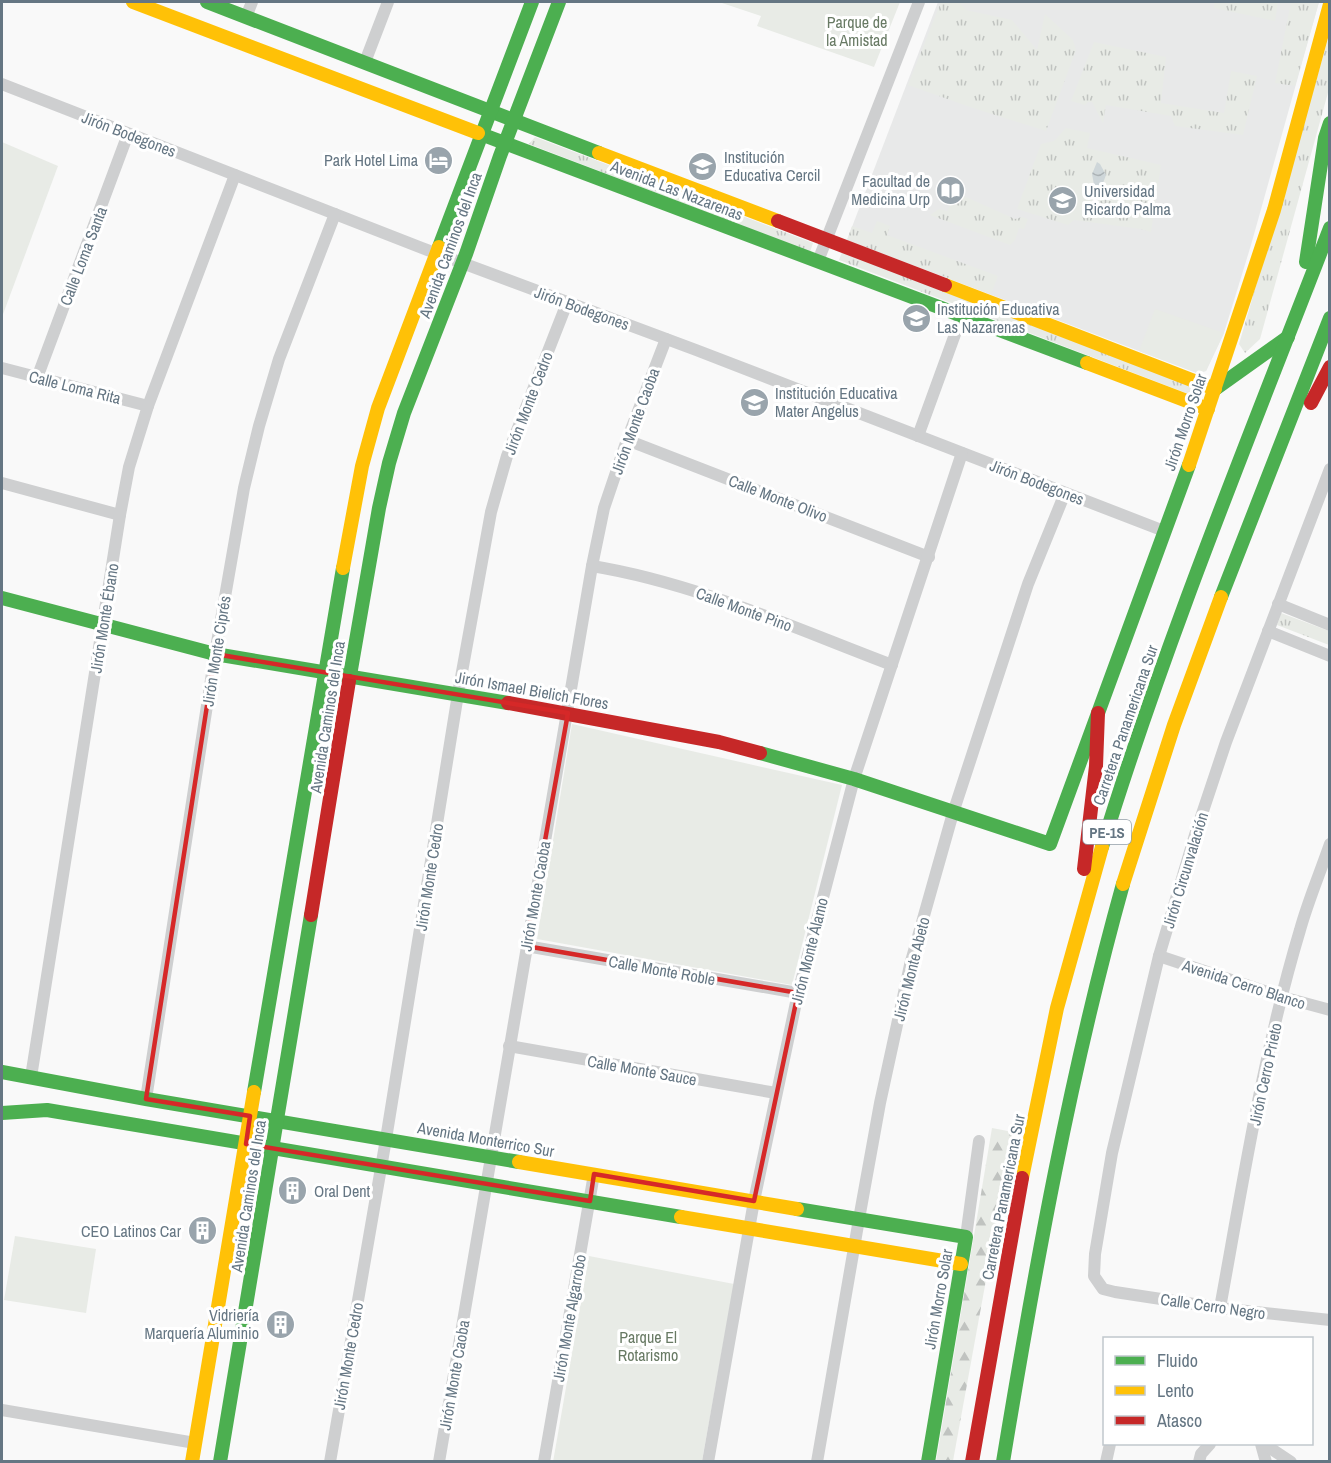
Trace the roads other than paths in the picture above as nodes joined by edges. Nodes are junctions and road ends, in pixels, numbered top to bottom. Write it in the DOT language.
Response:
graph roads {
  1 [pos="134,2"];
  2 [pos="207,2"];
  3 [pos="252,2"];
  4 [pos="388,2"];
  5 [pos="532,2"];
  6 [pos="559,2"];
  7 [pos="919,2"];
  8 [pos="1329,4"];
  9 [pos="246,17"];
  10 [pos="365,62"];
  11 [pos="2,84"];
  12 [pos="490,110"];
  13 [pos="514,120"];
  14 [pos="1329,123"];
  15 [pos="482,133"];
  16 [pos="128,134"];
  17 [pos="506,142"];
  18 [pos="235,175"];
  19 [pos="335,214"];
  20 [pos="1329,228"];
  21 [pos="826,240"];
  22 [pos="436,253"];
  23 [pos="818,261"];
  24 [pos="463,264"];
  25 [pos="567,303"];
  26 [pos="1298,310"];
  27 [pos="962,315"];
  28 [pos="1329,318"];
  29 [pos="1288,338"];
  30 [pos="666,339"];
  31 [pos="1329,367"];
  32 [pos="2,369"];
  33 [pos="37,378"];
  34 [pos="1215,389"];
  35 [pos="148,406"];
  36 [pos="1208,409"];
  37 [pos="918,436"];
  38 [pos="627,440"];
  39 [pos="962,453"];
  40 [pos="1329,469"];
  41 [pos="2,483"];
  42 [pos="1065,493"];
  43 [pos="1257,506"];
  44 [pos="120,515"];
  45 [pos="1164,531"];
  46 [pos="929,557"];
  47 [pos="592,566"];
  48 [pos="2,597"];
  49 [pos="1278,604"];
  50 [pos="1329,625"];
  51 [pos="103,626"];
  52 [pos="1268,631"];
  53 [pos="215,654"];
  54 [pos="1329,656"];
  55 [pos="892,664"];
  56 [pos="325,672"];
  57 [pos="350,676"];
  58 [pos="458,694"];
  59 [pos="568,713"];
  60 [pos="1098,713"];
  61 [pos="854,779"];
  62 [pos="953,813"];
  63 [pos="1050,844"];
  64 [pos="1329,844"];
  65 [pos="1076,936"];
  66 [pos="526,946"];
  67 [pos="1159,956"];
  68 [pos="798,993"];
  69 [pos="1282,997"];
  70 [pos="1329,1010"];
  71 [pos="509,1046"];
  72 [pos="2,1072"];
  73 [pos="32,1077"];
  74 [pos="776,1093"];
  75 [pos="146,1099"];
  76 [pos="2,1113"];
  77 [pos="250,1116"];
  78 [pos="277,1121"];
  79 [pos="386,1139"];
  80 [pos="979,1141"];
  81 [pos="246,1144"];
  82 [pos="272,1148"];
  83 [pos="491,1157"];
  84 [pos="381,1167"];
  85 [pos="594,1174"];
  86 [pos="486,1184"];
  87 [pos="590,1202"];
  88 [pos="754,1202"];
  89 [pos="859,1219"];
  90 [pos="749,1228"];
  91 [pos="966,1237"];
  92 [pos="854,1246"];
  93 [pos="961,1264"];
  94 [pos="1099,1285"];
  95 [pos="1220,1308"];
  96 [pos="1329,1320"];
  97 [pos="2,1410"];
  98 [pos="195,1443"];
  99 [pos="1110,1445"];
  100 [pos="1208,1445"];
  101 [pos="1263,1445"];
  102 [pos="1266,1445"];
  103 [pos="1283,1445"];
  104 [pos="192,1461"];
  105 [pos="220,1461"];
  106 [pos="330,1461"];
  107 [pos="439,1461"];
  108 [pos="544,1461"];
  109 [pos="708,1461"];
  110 [pos="817,1461"];
  111 [pos="927,1461"];
  112 [pos="972,1461"];
  113 [pos="1003,1461"];
  114 [pos="1106,1461"];
  115 [pos="1199,1461"];
  116 [pos="1266,1461"];
  117 [pos="1293,1461"];
  1 -- 15 [label="main road, Avenida Las Nazarenas"];
  2 -- 9 [label="main road, Avenida Las Nazarenas"];
  3 -- 9 [label="street"];
  4 -- 10 [label="street"];
  5 -- 12 [label="main road, Avenida Caminos del Inca"];
  6 -- 13 [label="main road, Avenida Caminos del Inca"];
  7 -- 21 [label="street"];
  8 -- 34 [label="main road, Jirón Morro Solar"];
  9 -- 10 [label="main road, Avenida Las Nazarenas"];
  10 -- 12 [label="main road, Avenida Las Nazarenas"];
  11 -- 16 [label="street, Jirón Bodegones"];
  12 -- 13 [label="main road, Avenida Las Nazarenas"];
  12 -- 15 [label="main road, Avenida Caminos del Inca"];
  13 -- 17 [label="main road, Avenida Caminos del Inca"];
  13 -- 21 [label="main road, Avenida Las Nazarenas"];
  14 -- 26 [label="main road"];
  15 -- 17 [label="main road, Avenida Las Nazarenas"];
  15 -- 22 [label="main road, Avenida Caminos del Inca"];
  16 -- 18 [label="street, Jirón Bodegones"];
  16 -- 33 [label="street, Calle Loma Santa"];
  17 -- 23 [label="main road, Avenida Las Nazarenas"];
  17 -- 24 [label="main road, Avenida Caminos del Inca"];
  18 -- 19 [label="street, Jirón Bodegones"];
  18 -- 35 [label="street, Jirón Monte Ébano"];
  19 -- 22 [label="street, Jirón Bodegones"];
  19 -- 53 [label="street, Jirón Monte Ciprés"];
  20 -- 26 [label="main road, Carretera Panamericana Sur / PE-1S"];
  21 -- 23 [label="street"];
  21 -- 34 [label="main road, Avenida Las Nazarenas"];
  22 -- 24 [label="street, Jirón Bodegones"];
  22 -- 56 [label="main road, Avenida Caminos del Inca"];
  23 -- 27 [label="main road, Avenida Las Nazarenas"];
  24 -- 25 [label="street, Jirón Bodegones"];
  24 -- 57 [label="main road, Avenida Caminos del Inca"];
  25 -- 30 [label="street, Jirón Bodegones"];
  25 -- 58 [label="street, Jirón Monte Cedro"];
  26 -- 29 [label="main road, Carretera Panamericana Sur / PE-1S"];
  27 -- 36 [label="main road, Avenida Las Nazarenas"];
  27 -- 37 [label="street"];
  28 -- 43 [label="main road, PE-1S"];
  29 -- 34 [label="main road"];
  29 -- 65 [label="main road, Carretera Panamericana Sur / PE-1S"];
  30 -- 37 [label="street, Jirón Bodegones"];
  30 -- 38 [label="street, Jirón Monte Caoba"];
  31 -- 43 [label="main road"];
  32 -- 33 [label="street, Calle Loma Rita"];
  33 -- 35 [label="street, Calle Loma Rita"];
  34 -- 36 [label="main road, Jirón Morro Solar"];
  35 -- 44 [label="street, Jirón Monte Ébano"];
  36 -- 45 [label="main road, Jirón Morro Solar"];
  37 -- 39 [label="street, Jirón Bodegones"];
  38 -- 46 [label="street, Calle Monte Olivo"];
  38 -- 47 [label="street, Jirón Monte Caoba"];
  39 -- 42 [label="street, Jirón Bodegones"];
  39 -- 46 [label="street, Jirón Monte Álamo"];
  40 -- 49 [label="street, Jirón Circunvalación"];
  41 -- 44 [label="street"];
  42 -- 45 [label="street, Jirón Bodegones"];
  42 -- 62 [label="street, Jirón Monte Abeto"];
  43 -- 113 [label="main road, PE-1S"];
  44 -- 51 [label="street, Jirón Monte Ébano"];
  45 -- 60 [label="main road, Jirón Morro Solar"];
  46 -- 55 [label="street, Jirón Monte Álamo"];
  47 -- 55 [label="street, Calle Monte Pino"];
  47 -- 59 [label="street, Jirón Monte Caoba"];
  48 -- 51 [label="main road, Jirón Ismael Bielich Flores"];
  49 -- 50 [label="street"];
  49 -- 52 [label="street, Jirón Circunvalación"];
  51 -- 53 [label="main road, Jirón Ismael Bielich Flores"];
  51 -- 73 [label="street, Jirón Monte Ébano"];
  52 -- 54 [label="street"];
  52 -- 67 [label="street, Jirón Circunvalación"];
  53 -- 56 [label="main road, Jirón Ismael Bielich Flores"];
  53 -- 75 [label="street, Jirón Monte Ciprés"];
  55 -- 61 [label="street, Jirón Monte Álamo"];
  56 -- 57 [label="main road, Jirón Ismael Bielich Flores"];
  56 -- 77 [label="main road, Avenida Caminos del Inca"];
  57 -- 58 [label="main road, Jirón Ismael Bielich Flores"];
  57 -- 78 [label="main road, Avenida Caminos del Inca"];
  58 -- 59 [label="main road, Jirón Ismael Bielich Flores"];
  58 -- 79 [label="street, Jirón Monte Cedro"];
  59 -- 61 [label="main road, Jirón Ismael Bielich Flores"];
  59 -- 66 [label="street, Jirón Monte Caoba"];
  60 -- 63 [label="main road, Jirón Morro Solar"];
  60 -- 65 [label="main road"];
  61 -- 62 [label="main road, Jirón Ismael Bielich Flores"];
  61 -- 68 [label="street, Jirón Monte Álamo"];
  62 -- 63 [label="main road, Jirón Ismael Bielich Flores"];
  62 -- 89 [label="street, Jirón Monte Abeto"];
  64 -- 69 [label="street, Jirón Cerro Prieto"];
  65 -- 112 [label="main road, Carretera Panamericana Sur / PE-1S"];
  66 -- 68 [label="street, Calle Monte Roble"];
  66 -- 71 [label="street, Jirón Monte Caoba"];
  67 -- 69 [label="street, Avenida Cerro Blanco"];
  67 -- 94 [label="street, Jirón Circunvalación"];
  68 -- 74 [label="street, Jirón Monte Álamo"];
  69 -- 70 [label="street, Avenida Cerro Blanco"];
  69 -- 95 [label="street, Jirón Cerro Prieto"];
  71 -- 74 [label="street, Calle Monte Sauce"];
  71 -- 83 [label="street, Jirón Monte Caoba"];
  72 -- 73 [label="main road, Avenida Monterrico Sur"];
  73 -- 75 [label="main road, Avenida Monterrico Sur"];
  74 -- 88 [label="street, Jirón Monte Álamo"];
  75 -- 77 [label="main road, Avenida Monterrico Sur"];
  76 -- 81 [label="main road"];
  77 -- 78 [label="main road, Avenida Monterrico Sur"];
  77 -- 81 [label="main road, Avenida Caminos del Inca"];
  78 -- 79 [label="main road, Avenida Monterrico Sur"];
  78 -- 82 [label="main road, Avenida Caminos del Inca"];
  79 -- 83 [label="main road, Avenida Monterrico Sur"];
  79 -- 84 [label="street, Jirón Monte Cedro"];
  80 -- 91 [label="street, Jirón Morro Solar"];
  81 -- 82 [label="main road"];
  81 -- 98 [label="main road, Avenida Caminos del Inca"];
  82 -- 84 [label="main road"];
  82 -- 105 [label="main road, Avenida Caminos del Inca"];
  83 -- 85 [label="main road, Avenida Monterrico Sur"];
  83 -- 86 [label="street, Jirón Monte Caoba"];
  84 -- 86 [label="main road"];
  84 -- 106 [label="street, Jirón Monte Cedro"];
  85 -- 87 [label="street, Jirón Monte Algarrobo"];
  85 -- 88 [label="main road, Avenida Monterrico Sur"];
  86 -- 87 [label="main road"];
  86 -- 107 [label="street, Jirón Monte Caoba"];
  87 -- 90 [label="main road"];
  87 -- 108 [label="street, Jirón Monte Algarrobo"];
  88 -- 89 [label="main road, Avenida Monterrico Sur"];
  88 -- 90 [label="street, Jirón Monte Álamo"];
  89 -- 91 [label="main road, Avenida Monterrico Sur"];
  89 -- 92 [label="street, Jirón Monte Abeto"];
  90 -- 92 [label="main road"];
  90 -- 109 [label="street, Jirón Monte Álamo"];
  91 -- 93 [label="main road, Jirón Morro Solar"];
  92 -- 93 [label="main road"];
  92 -- 110 [label="street, Jirón Monte Abeto"];
  93 -- 111 [label="main road, Jirón Morro Solar"];
  94 -- 95 [label="street, Calle Cerro Negro"];
  95 -- 96 [label="street, Calle Cerro Negro"];
  97 -- 98 [label="street"];
  98 -- 104 [label="main road, Avenida Caminos del Inca"];
  99 -- 114 [label="street"];
  100 -- 115 [label="street"];
  101 -- 116 [label="street"];
  102 -- 117 [label="street"];
  103 -- 117 [label="street"];
}
